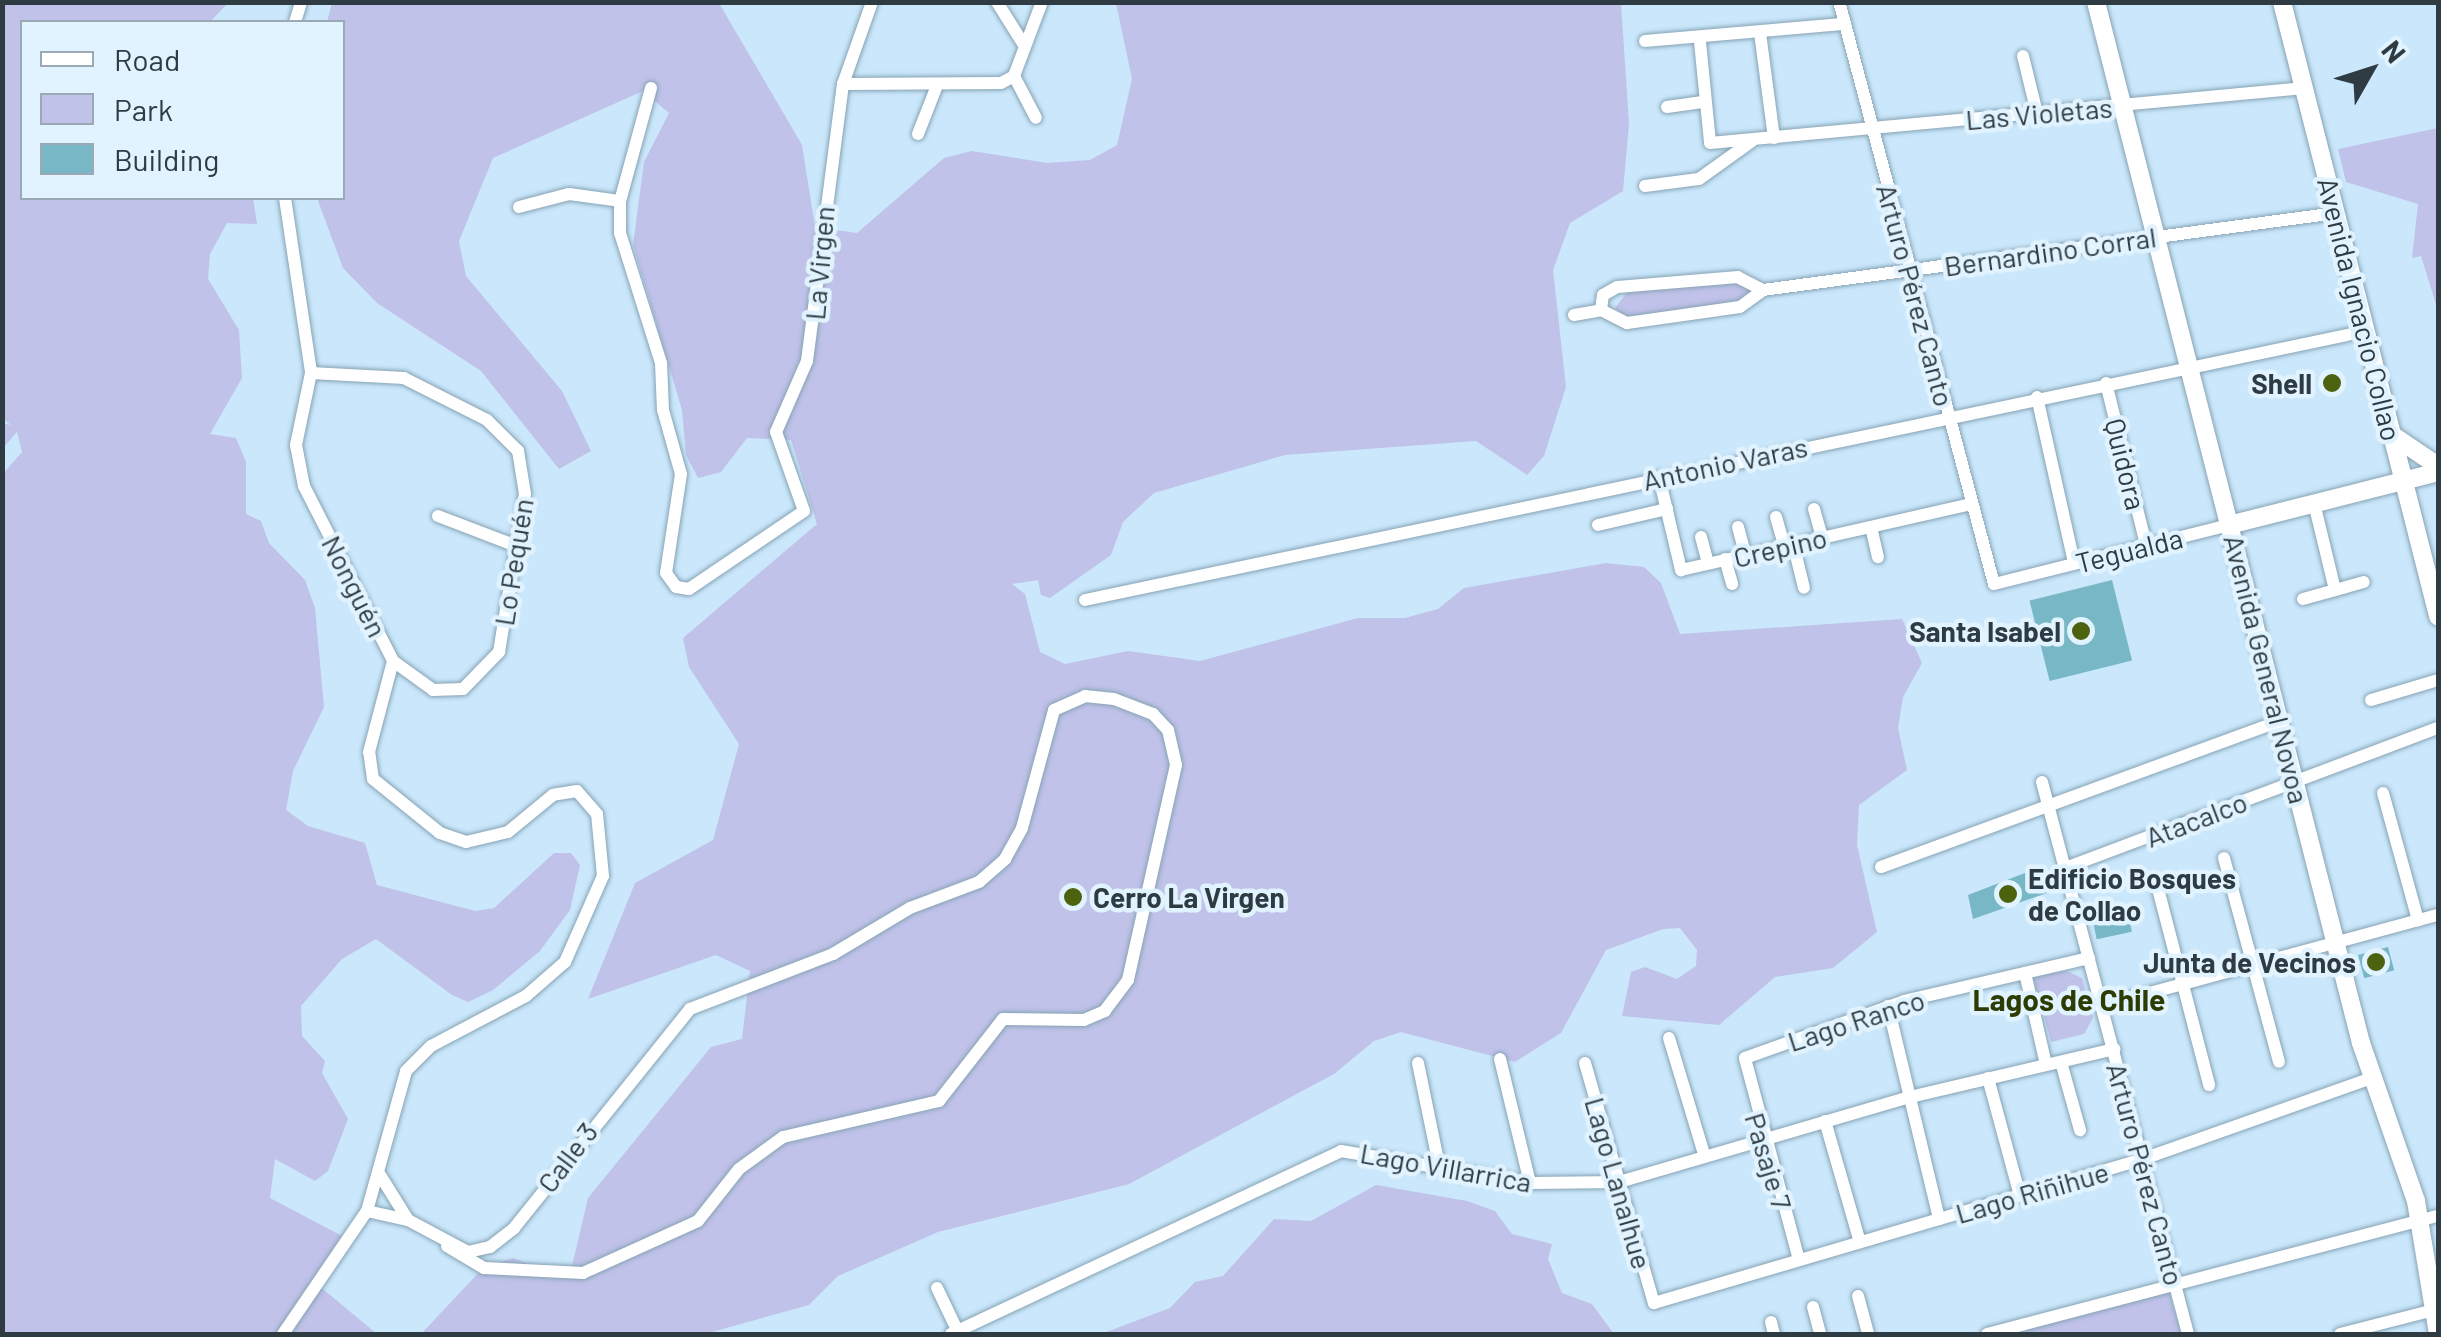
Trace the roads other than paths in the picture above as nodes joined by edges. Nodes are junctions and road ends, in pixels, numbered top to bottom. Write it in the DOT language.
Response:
graph roads {
  1 [pos="872,2"];
  2 [pos="996,2"];
  3 [pos="1042,2"];
  4 [pos="2096,2"];
  5 [pos="2282,2"];
  6 [pos="1840,5"];
  7 [pos="1845,24"];
  8 [pos="1760,33"];
  9 [pos="1645,41"];
  10 [pos="1700,42"];
  11 [pos="1024,45"];
  12 [pos="2022,56"];
  13 [pos="1014,76"];
  14 [pos="843,84"];
  15 [pos="651,88"];
  16 [pos="936,88"];
  17 [pos="2304,88"];
  18 [pos="1701,102"];
  19 [pos="2122,105"];
  20 [pos="1667,106"];
  21 [pos="2036,113"];
  22 [pos="1036,118"];
  23 [pos="1872,128"];
  24 [pos="918,134"];
  25 [pos="1774,138"];
  26 [pos="1752,140"];
  27 [pos="1645,186"];
  28 [pos="285,200"];
  29 [pos="620,201"];
  30 [pos="519,206"];
  31 [pos="2336,213"];
  32 [pos="2156,237"];
  33 [pos="1909,270"];
  34 [pos="1763,290"];
  35 [pos="1600,310"];
  36 [pos="1574,315"];
  37 [pos="2366,331"];
  38 [pos="2190,367"];
  39 [pos="311,372"];
  40 [pos="2106,384"];
  41 [pos="2037,397"];
  42 [pos="1947,416"];
  43 [pos="2392,434"];
  44 [pos="2438,469"];
  45 [pos="1659,477"];
  46 [pos="2404,480"];
  47 [pos="2314,503"];
  48 [pos="1972,504"];
  49 [pos="1814,509"];
  50 [pos="1667,510"];
  51 [pos="438,516"];
  52 [pos="1776,516"];
  53 [pos="1598,524"];
  54 [pos="2230,525"];
  55 [pos="1738,526"];
  56 [pos="1872,527"];
  57 [pos="1700,537"];
  58 [pos="1822,537"];
  59 [pos="511,544"];
  60 [pos="1789,544"];
  61 [pos="2146,545"];
  62 [pos="1746,554"];
  63 [pos="1878,556"];
  64 [pos="1726,559"];
  65 [pos="2074,563"];
  66 [pos="1708,564"];
  67 [pos="2364,582"];
  68 [pos="1732,584"];
  69 [pos="1994,584"];
  70 [pos="1804,588"];
  71 [pos="2335,590"];
  72 [pos="2303,598"];
  73 [pos="1084,600"];
  74 [pos="2438,616"];
  75 [pos="393,661"];
  76 [pos="2438,680"];
  77 [pos="2372,700"];
  78 [pos="2280,720"];
  79 [pos="2438,728"];
  80 [pos="2296,781"];
  81 [pos="2042,782"];
  82 [pos="2383,793"];
  83 [pos="2048,804"];
  84 [pos="2224,858"];
  85 [pos="1881,867"];
  86 [pos="2065,868"];
  87 [pos="2156,881"];
  88 [pos="2438,914"];
  89 [pos="2418,920"];
  90 [pos="2336,943"];
  91 [pos="2090,958"];
  92 [pos="2253,965"];
  93 [pos="2025,973"];
  94 [pos="2183,984"];
  95 [pos="1888,1006"];
  96 [pos="2102,1006"];
  97 [pos="2108,1027"];
  98 [pos="1669,1038"];
  99 [pos="2114,1049"];
  100 [pos="2086,1056"];
  101 [pos="1500,1059"];
  102 [pos="1743,1061"];
  103 [pos="2279,1062"];
  104 [pos="1418,1063"];
  105 [pos="1584,1063"];
  106 [pos="2053,1063"];
  107 [pos="1988,1078"];
  108 [pos="2372,1078"];
  109 [pos="2209,1085"];
  110 [pos="1910,1097"];
  111 [pos="1825,1122"];
  112 [pos="2080,1130"];
  113 [pos="1763,1140"];
  114 [pos="1705,1157"];
  115 [pos="2143,1159"];
  116 [pos="1439,1165"];
  117 [pos="380,1175"];
  118 [pos="1618,1182"];
  119 [pos="1530,1184"];
  120 [pos="2020,1196"];
  121 [pos="367,1211"];
  122 [pos="2430,1218"];
  123 [pos="1939,1219"];
  124 [pos="408,1220"];
  125 [pos="1860,1242"];
  126 [pos="447,1246"];
  127 [pos="490,1247"];
  128 [pos="1799,1260"];
  129 [pos="497,1270"];
  130 [pos="2176,1285"];
  131 [pos="937,1288"];
  132 [pos="1858,1296"];
  133 [pos="1654,1303"];
  134 [pos="1813,1307"];
  135 [pos="2434,1310"];
  136 [pos="2016,1331"];
  137 [pos="956,1333"];
  138 [pos="283,1334"];
  139 [pos="1820,1334"];
  140 [pos="1868,1334"];
  141 [pos="1987,1334"];
  142 [pos="2188,1334"];
  143 [pos="2340,1334"];
  144 [pos="2438,1334"];
  1 -- 14 [label="street, La Virgen"];
  2 -- 11 [label="street"];
  3 -- 11 [label="street"];
  4 -- 19 [label="main road, Avenida General Novoa"];
  5 -- 17 [label="main road, Avenida Ignacio Collao"];
  6 -- 7 [label="street, Arturo Pérez Canto"];
  7 -- 8 [label="street"];
  7 -- 23 [label="street, Arturo Pérez Canto"];
  8 -- 10 [label="street"];
  8 -- 25 [label="street"];
  9 -- 10 [label="street"];
  10 -- 18 [label="street"];
  11 -- 13 [label="street"];
  12 -- 21 [label="street"];
  13 -- 16 [label="street"];
  13 -- 22 [label="street"];
  14 -- 16 [label="street"];
  14 -- 29 [label="street, La Virgen"];
  15 -- 29 [label="street"];
  16 -- 24 [label="street"];
  17 -- 19 [label="street, Las Violetas"];
  17 -- 31 [label="main road, Avenida Ignacio Collao"];
  18 -- 20 [label="street"];
  18 -- 26 [label="street, Las Violetas"];
  19 -- 21 [label="street, Las Violetas"];
  19 -- 32 [label="main road, Avenida General Novoa"];
  21 -- 23 [label="street, Las Violetas"];
  23 -- 25 [label="street, Las Violetas"];
  23 -- 33 [label="street, Arturo Pérez Canto"];
  25 -- 26 [label="street, Las Violetas"];
  26 -- 27 [label="street"];
  28 -- 39 [label="street, Nonguén"];
  29 -- 30 [label="street"];
  31 -- 32 [label="street, Bernardino Corral"];
  31 -- 37 [label="main road, Avenida Ignacio Collao"];
  32 -- 33 [label="street, Bernardino Corral"];
  32 -- 38 [label="main road, Avenida General Novoa"];
  33 -- 34 [label="street, Bernardino Corral"];
  33 -- 42 [label="street, Arturo Pérez Canto"];
  34 -- 35 [label="street, Bernardino Corral"];
  34 -- 35 [label="street, Bernardino Corral"];
  35 -- 36 [label="street, Bernardino Corral"];
  37 -- 38 [label="street, Antonio Varas"];
  37 -- 43 [label="main road, Avenida Ignacio Collao"];
  38 -- 40 [label="street, Antonio Varas"];
  38 -- 54 [label="main road, Avenida General Novoa"];
  39 -- 59 [label="street, Lo Pequén"];
  39 -- 75 [label="street, Nonguén"];
  40 -- 41 [label="street, Antonio Varas"];
  40 -- 61 [label="street, Quidora"];
  41 -- 42 [label="street, Antonio Varas"];
  41 -- 65 [label="street"];
  42 -- 45 [label="street, Antonio Varas"];
  42 -- 48 [label="street, Arturo Pérez Canto"];
  43 -- 44 [label="main road"];
  43 -- 46 [label="main road, Avenida Ignacio Collao"];
  44 -- 46 [label="main road, Tegualda"];
  45 -- 50 [label="street, Crepino"];
  45 -- 73 [label="street, Antonio Varas"];
  46 -- 47 [label="main road, Tegualda"];
  46 -- 74 [label="main road, Avenida Ignacio Collao"];
  47 -- 54 [label="main road, Tegualda"];
  47 -- 71 [label="street"];
  48 -- 56 [label="street, Crepino"];
  48 -- 69 [label="street, Arturo Pérez Canto"];
  49 -- 58 [label="street"];
  50 -- 53 [label="street"];
  50 -- 66 [label="street, Crepino"];
  51 -- 59 [label="street"];
  52 -- 60 [label="street"];
  54 -- 61 [label="street, Tegualda"];
  54 -- 78 [label="main road, Avenida General Novoa"];
  55 -- 62 [label="street"];
  56 -- 58 [label="street, Crepino"];
  56 -- 63 [label="street"];
  57 -- 66 [label="street"];
  58 -- 60 [label="street, Crepino"];
  59 -- 75 [label="street, Lo Pequén"];
  60 -- 62 [label="street, Crepino"];
  60 -- 70 [label="street"];
  61 -- 65 [label="street, Tegualda"];
  62 -- 64 [label="street, Crepino"];
  64 -- 66 [label="street, Crepino"];
  64 -- 68 [label="street"];
  65 -- 69 [label="street, Tegualda"];
  67 -- 71 [label="street"];
  71 -- 72 [label="street"];
  75 -- 117 [label="street, Nonguén"];
  76 -- 77 [label="street"];
  78 -- 80 [label="main road, Avenida General Novoa"];
  78 -- 83 [label="street"];
  79 -- 80 [label="street, Atacalco"];
  80 -- 86 [label="street, Atacalco"];
  80 -- 90 [label="main road, Avenida General Novoa"];
  81 -- 83 [label="street, Arturo Pérez Canto"];
  82 -- 89 [label="street"];
  83 -- 85 [label="street"];
  83 -- 86 [label="street, Arturo Pérez Canto"];
  84 -- 92 [label="street"];
  86 -- 91 [label="street, Arturo Pérez Canto"];
  87 -- 94 [label="street"];
  88 -- 89 [label="street"];
  89 -- 90 [label="street"];
  90 -- 92 [label="street"];
  90 -- 108 [label="main road, Avenida General Novoa"];
  91 -- 93 [label="street, Lago Ranco"];
  91 -- 96 [label="street, Arturo Pérez Canto"];
  92 -- 94 [label="street"];
  92 -- 103 [label="street"];
  93 -- 95 [label="street, Lago Ranco"];
  93 -- 106 [label="street"];
  94 -- 96 [label="street"];
  94 -- 109 [label="street"];
  95 -- 102 [label="street, Lago Ranco"];
  95 -- 110 [label="street"];
  96 -- 97 [label="street, Arturo Pérez Canto"];
  97 -- 99 [label="street, Arturo Pérez Canto"];
  97 -- 100 [label="street"];
  98 -- 114 [label="street"];
  99 -- 100 [label="street, Lago Villarrica"];
  99 -- 115 [label="street, Arturo Pérez Canto"];
  100 -- 106 [label="street, Lago Villarrica"];
  101 -- 119 [label="street"];
  102 -- 113 [label="street, Pasaje 7"];
  104 -- 116 [label="street"];
  105 -- 118 [label="street, Lago Lanalhue"];
  106 -- 107 [label="street, Lago Villarrica"];
  106 -- 112 [label="street"];
  107 -- 110 [label="street, Lago Villarrica"];
  107 -- 120 [label="street"];
  108 -- 115 [label="street, Lago Riñihue"];
  108 -- 122 [label="main road, Avenida General Novoa"];
  110 -- 111 [label="street, Lago Villarrica"];
  110 -- 123 [label="street"];
  111 -- 113 [label="street, Lago Villarrica"];
  111 -- 125 [label="street"];
  113 -- 114 [label="street, Lago Villarrica"];
  113 -- 128 [label="street, Pasaje 7"];
  114 -- 118 [label="street, Lago Villarrica"];
  115 -- 120 [label="street, Lago Riñihue"];
  115 -- 130 [label="street, Arturo Pérez Canto"];
  116 -- 119 [label="street, Lago Villarrica"];
  116 -- 137 [label="street, Lago Villarrica"];
  117 -- 121 [label="street, Nonguén"];
  117 -- 124 [label="street"];
  118 -- 119 [label="street, Lago Villarrica"];
  118 -- 133 [label="street, Lago Lanalhue"];
  120 -- 123 [label="street, Lago Riñihue"];
  121 -- 124 [label="street"];
  121 -- 138 [label="street, Nonguén"];
  122 -- 130 [label="street"];
  122 -- 135 [label="main road, Avenida General Novoa"];
  123 -- 125 [label="street, Lago Riñihue"];
  124 -- 126 [label="street"];
  125 -- 128 [label="street, Lago Riñihue"];
  126 -- 127 [label="street"];
  126 -- 129 [label="street"];
  127 -- 129 [label="street"];
  127 -- 129 [label="street, Calle 3"];
  128 -- 133 [label="street, Lago Riñihue"];
  130 -- 136 [label="street"];
  130 -- 142 [label="street, Arturo Pérez Canto"];
  131 -- 137 [label="street"];
  132 -- 140 [label="street"];
  134 -- 139 [label="street"];
  135 -- 143 [label="street"];
  135 -- 144 [label="main road, Avenida General Novoa"];
  136 -- 141 [label="street"];
}
